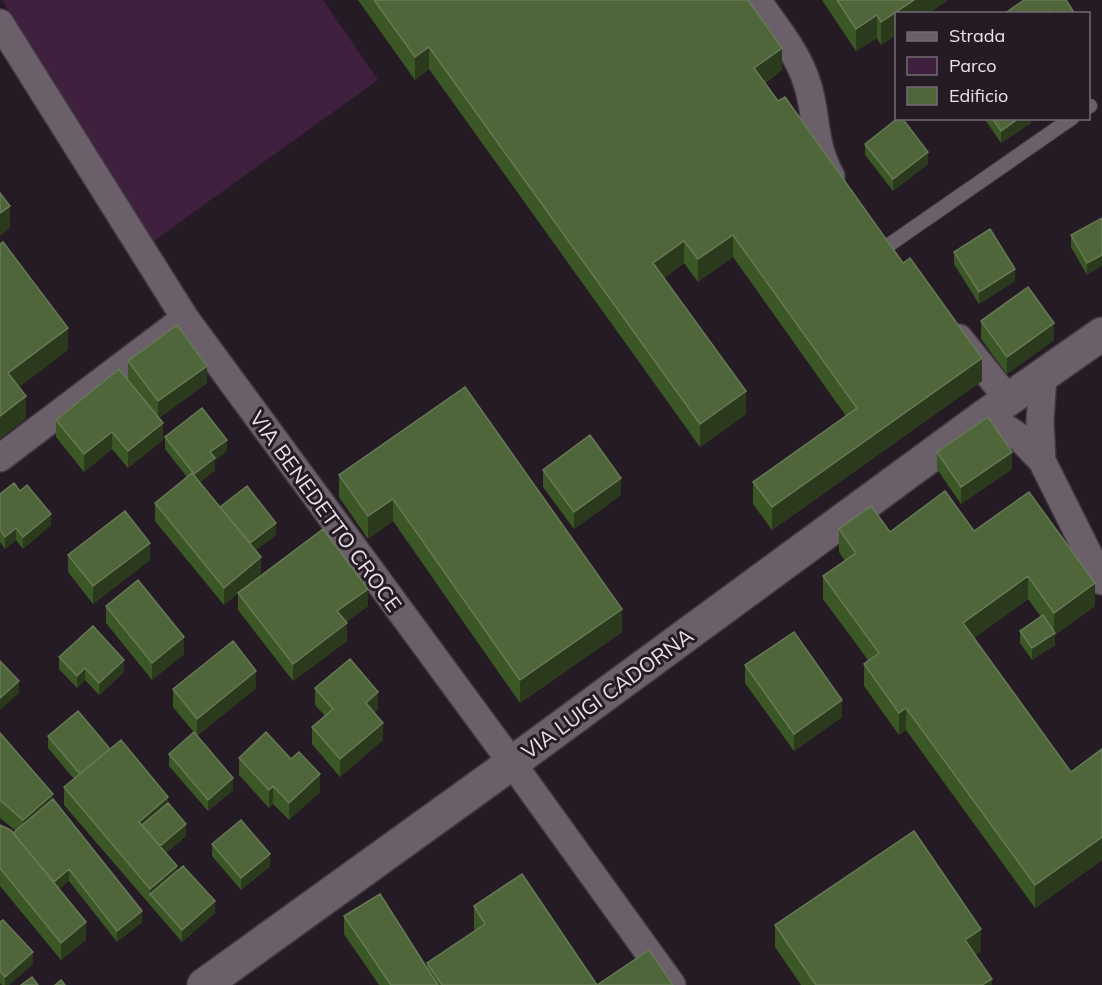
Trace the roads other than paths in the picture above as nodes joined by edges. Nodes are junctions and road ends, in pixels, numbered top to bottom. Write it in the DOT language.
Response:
graph roads {
  1 [pos="757,0"];
  2 [pos="0,23"];
  3 [pos="1069,120"];
  4 [pos="847,199"];
  5 [pos="886,248"];
  6 [pos="185,318"];
  7 [pos="944,319"];
  8 [pos="1102,334"];
  9 [pos="1043,376"];
  10 [pos="998,407"];
  11 [pos="0,458"];
  12 [pos="1042,461"];
  13 [pos="1102,581"];
  14 [pos="512,763"];
  15 [pos="204,985"];
  16 [pos="672,985"];
  1 -- 4 [label="street"];
  2 -- 6 [label="street, VIA BENEDETTO CROCE"];
  3 -- 5 [label="lane"];
  6 -- 11 [label="street"];
  6 -- 14 [label="street, VIA BENEDETTO CROCE"];
  7 -- 10 [label="street"];
  8 -- 9 [label="street, VIA LUIGI CADORNA"];
  9 -- 10 [label="street, VIA LUIGI CADORNA"];
  9 -- 12 [label="street"];
  10 -- 12 [label="street"];
  10 -- 14 [label="street, VIA LUIGI CADORNA"];
  12 -- 13 [label="street"];
  14 -- 15 [label="street, VIA LUIGI CADORNA"];
  14 -- 16 [label="street, VIA BENEDETTO CROCE"];
}
